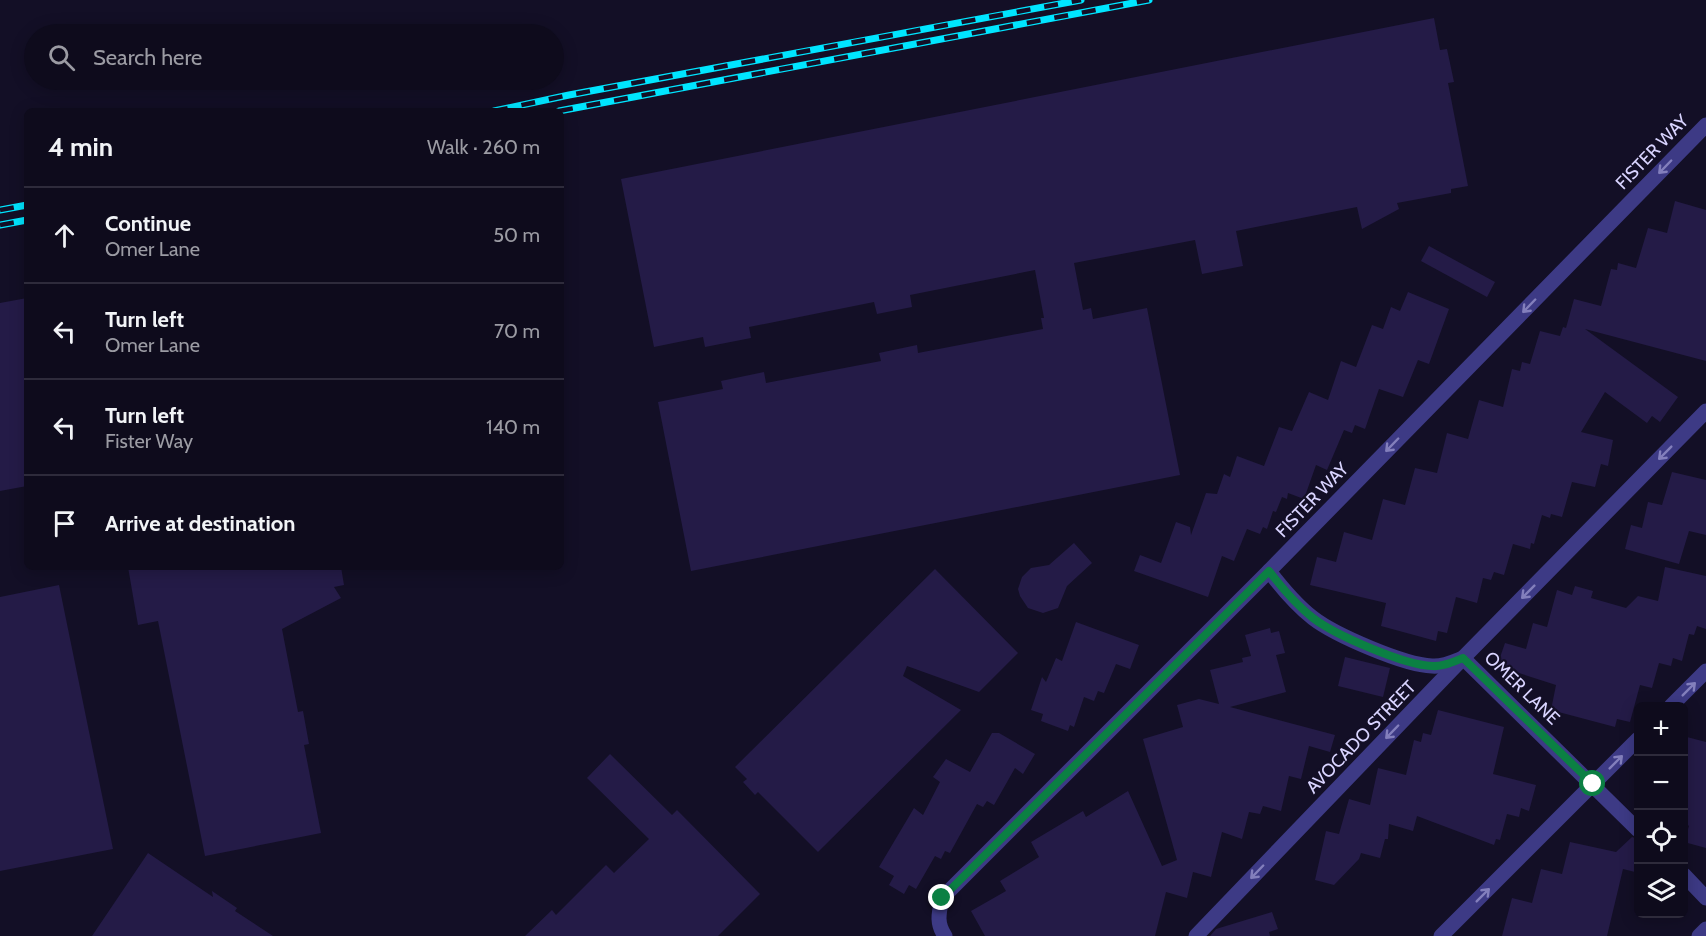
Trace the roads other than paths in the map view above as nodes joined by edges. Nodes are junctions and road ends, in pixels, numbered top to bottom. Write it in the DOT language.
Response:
graph roads {
  1 [pos="1706,125"];
  2 [pos="1706,411"];
  3 [pos="1269,571"];
  4 [pos="1463,658"];
  5 [pos="1706,671"];
  6 [pos="1675,702"];
  7 [pos="1634,743"];
  8 [pos="1593,784"];
  9 [pos="1634,826"];
  10 [pos="1688,880"];
  11 [pos="1706,898"];
  12 [pos="1706,929"];
  13 [pos="945,936"];
  14 [pos="1196,936"];
  15 [pos="1441,936"];
  16 [pos="1699,936"];
  1 -- 3 [label="street, FISTER WAY, one-way"];
  2 -- 4 [label="street, AVOCADO STREET, one-way"];
  3 -- 4 [label="street, OMER LANE"];
  3 -- 13 [label="street, FISTER WAY"];
  4 -- 8 [label="street, OMER LANE"];
  4 -- 14 [label="street, AVOCADO STREET, one-way"];
  6 -- 5 [label="street, one-way"];
  8 -- 7 [label="street, one-way"];
  8 -- 9 [label="street, OMER LANE"];
  15 -- 8 [label="street, one-way"];
  10 -- 11 [label="street"];
  12 -- 16 [label="street"];
}
